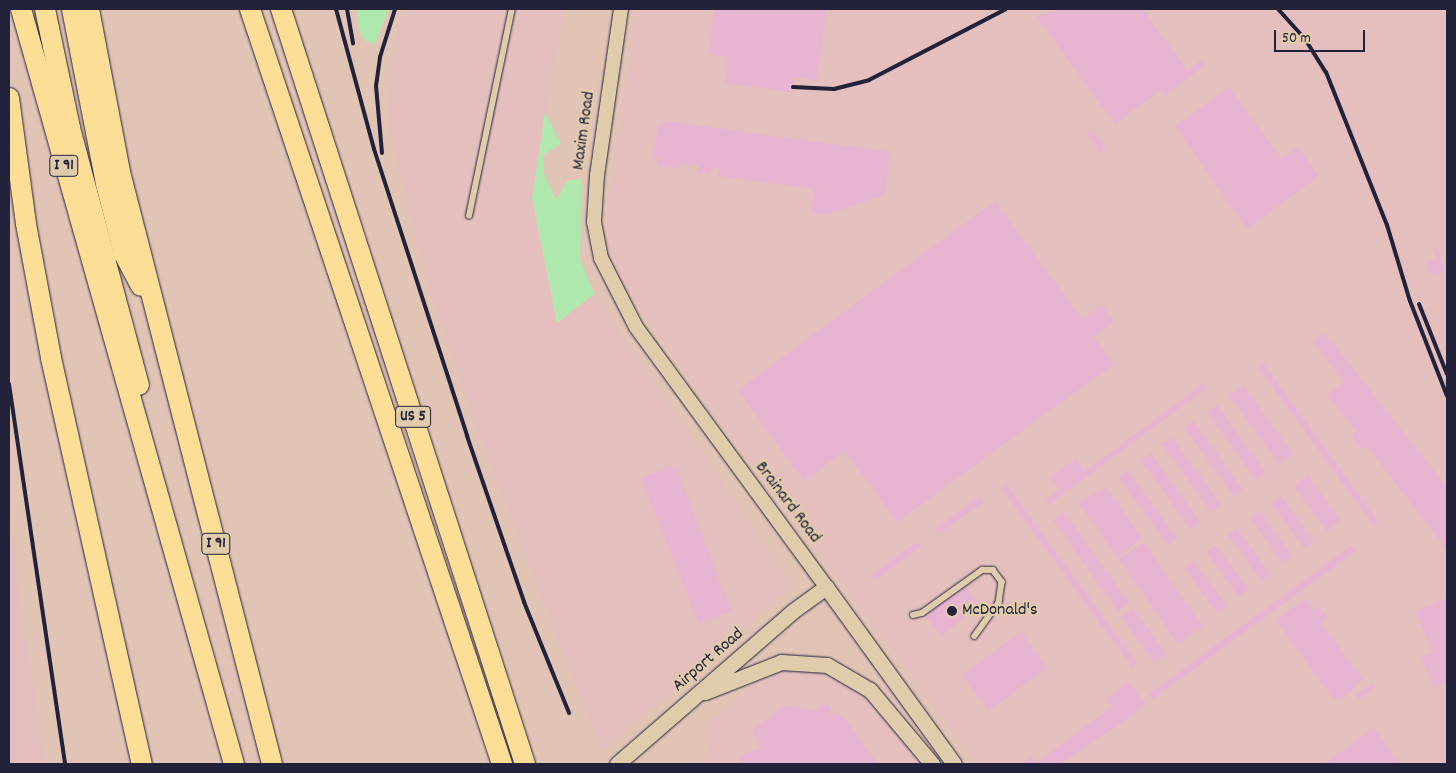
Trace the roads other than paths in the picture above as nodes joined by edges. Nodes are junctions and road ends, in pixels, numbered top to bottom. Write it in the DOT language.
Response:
graph roads {
  1 [pos="21,9"];
  2 [pos="45,9"];
  3 [pos="72,9"];
  4 [pos="89,9"];
  5 [pos="250,9"];
  6 [pos="281,9"];
  7 [pos="512,9"];
  8 [pos="621,9"];
  9 [pos="9,98"];
  10 [pos="469,216"];
  11 [pos="601,258"];
  12 [pos="160,324"];
  13 [pos="164,520"];
  14 [pos="826,587"];
  15 [pos="913,615"];
  16 [pos="975,636"];
  17 [pos="701,693"];
  18 [pos="480,700"];
  19 [pos="142,764"];
  20 [pos="234,764"];
  21 [pos="272,764"];
  22 [pos="495,764"];
  23 [pos="502,764"];
  24 [pos="526,764"];
  25 [pos="617,764"];
  26 [pos="932,764"];
  27 [pos="954,764"];
  1 -- 13 [label="highway, I 91"];
  2 -- 13 [label="highway"];
  3 -- 12 [label="highway"];
  4 -- 12 [label="highway, I 91"];
  5 -- 18 [label="highway, US 5"];
  6 -- 24 [label="highway, US 5"];
  7 -- 10 [label="lane"];
  8 -- 11 [label="street, Maxim Road"];
  9 -- 19 [label="highway"];
  11 -- 14 [label="street, Brainard Road"];
  12 -- 21 [label="highway, I 91"];
  13 -- 20 [label="highway, I 91"];
  14 -- 17 [label="main road, Airport Road"];
  14 -- 27 [label="main road, Brainard Road"];
  15 -- 16 [label="lane"];
  17 -- 25 [label="main road, Airport Road"];
  17 -- 26 [label="main road"];
  18 -- 22 [label="highway"];
  18 -- 23 [label="highway, US 5"];
}
